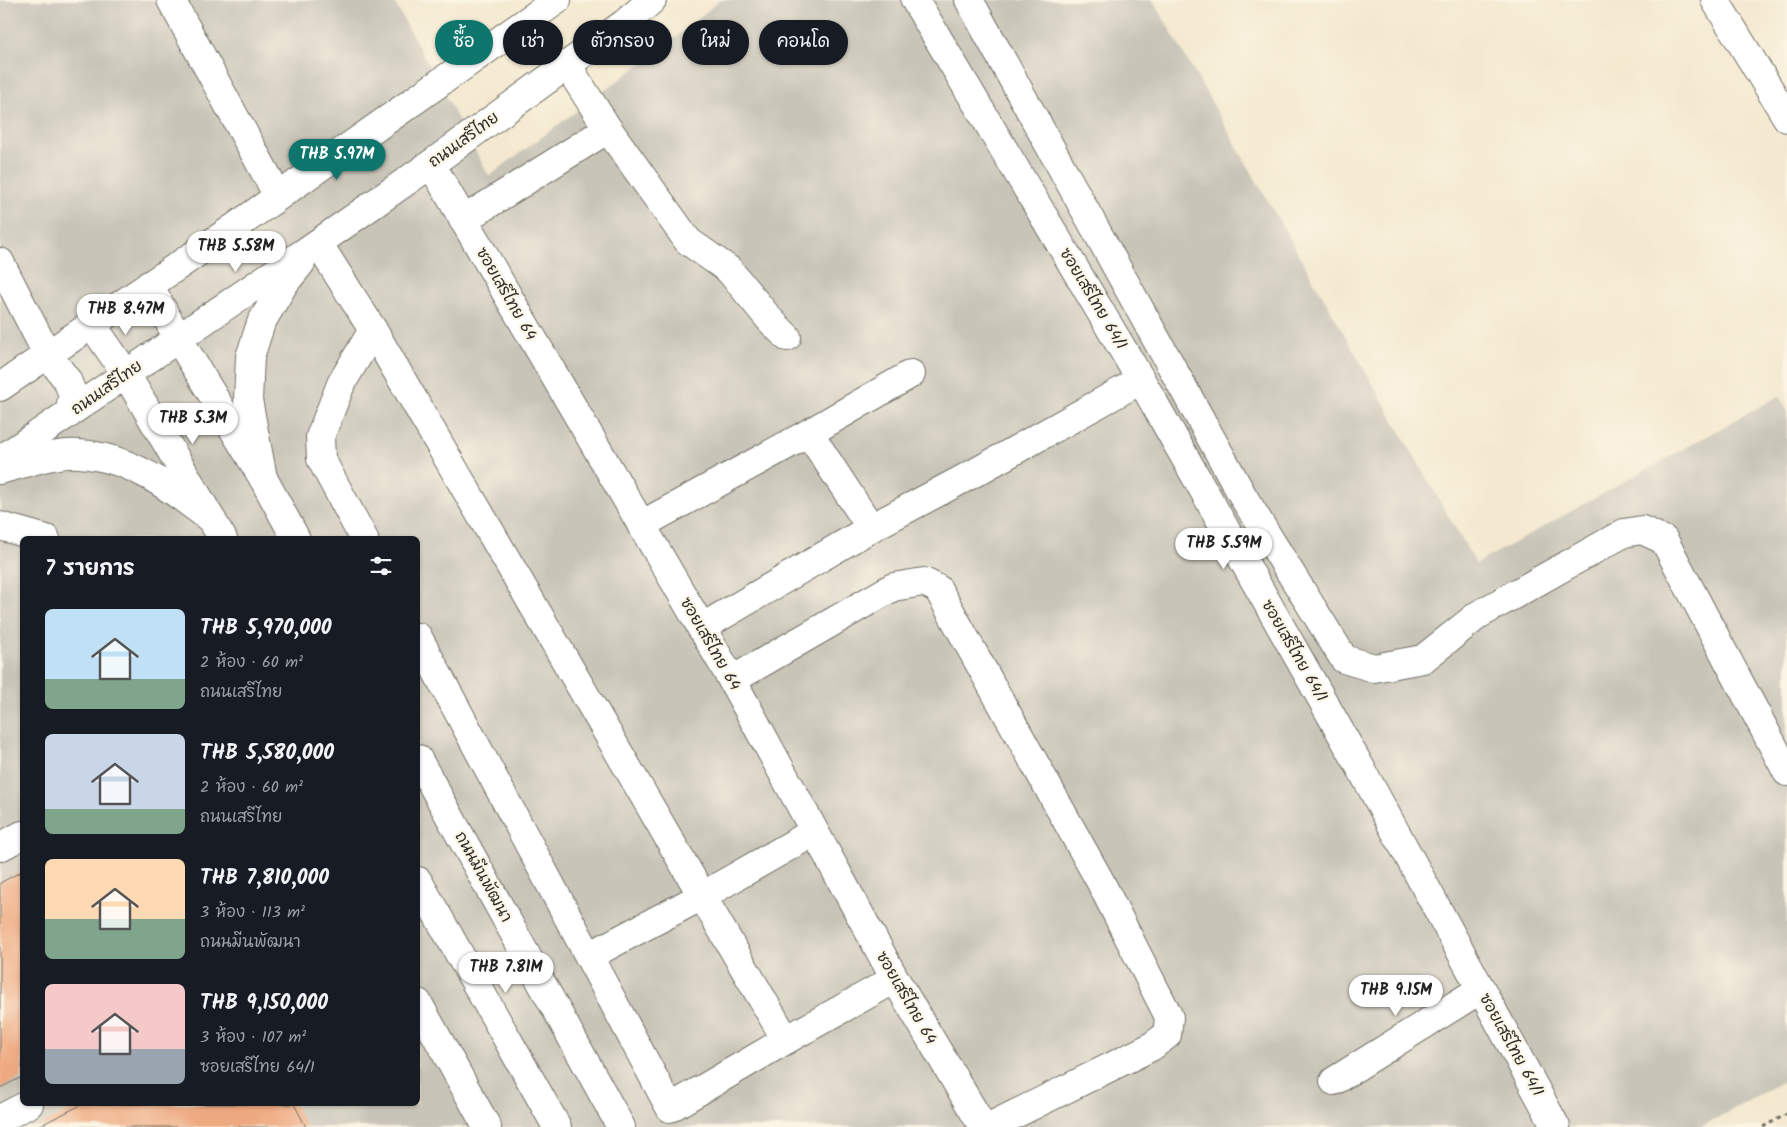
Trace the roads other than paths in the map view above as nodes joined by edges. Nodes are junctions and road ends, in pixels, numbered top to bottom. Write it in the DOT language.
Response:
graph roads {
  1 [pos="171,0"];
  2 [pos="652,0"];
  3 [pos="915,0"];
  4 [pos="969,0"];
  5 [pos="1715,0"];
  6 [pos="549,2"];
  7 [pos="567,65"];
  8 [pos="1787,118"];
  9 [pos="608,129"];
  10 [pos="431,164"];
  11 [pos="278,196"];
  12 [pos="463,220"];
  13 [pos="318,243"];
  14 [pos="0,262"];
  15 [pos="149,285"];
  16 [pos="7,297"];
  17 [pos="91,323"];
  18 [pos="373,330"];
  19 [pos="787,337"];
  20 [pos="178,338"];
  21 [pos="46,354"];
  22 [pos="126,374"];
  23 [pos="911,374"];
  24 [pos="1141,380"];
  25 [pos="0,386"];
  26 [pos="69,414"];
  27 [pos="809,433"];
  28 [pos="0,460"];
  29 [pos="0,470"];
  30 [pos="263,478"];
  31 [pos="641,525"];
  32 [pos="0,526"];
  33 [pos="871,528"];
  34 [pos="218,529"];
  35 [pos="35,536"];
  36 [pos="294,536"];
  37 [pos="362,536"];
  38 [pos="701,628"];
  39 [pos="420,642"];
  40 [pos="732,680"];
  41 [pos="420,763"];
  42 [pos="1787,772"];
  43 [pos="814,832"];
  44 [pos="20,836"];
  45 [pos="0,847"];
  46 [pos="420,885"];
  47 [pos="702,896"];
  48 [pos="589,956"];
  49 [pos="894,980"];
  50 [pos="1480,988"];
  51 [pos="420,1007"];
  52 [pos="786,1040"];
  53 [pos="1334,1081"];
  54 [pos="25,1106"];
  55 [pos="676,1117"];
  56 [pos="0,1119"];
  57 [pos="487,1127"];
  58 [pos="557,1127"];
  59 [pos="620,1127"];
  60 [pos="983,1127"];
  61 [pos="989,1127"];
  62 [pos="1556,1127"];
  1 -- 11 [label="street"];
  2 -- 7 [label="street, ถนนเสรีไทย"];
  3 -- 24 [label="street, ซอยเสรีไทย 64/1"];
  4 -- 42 [label="street"];
  5 -- 8 [label="street"];
  6 -- 11 [label="street"];
  7 -- 9 [label="street"];
  7 -- 10 [label="street, ถนนเสรีไทย"];
  9 -- 12 [label="street"];
  9 -- 19 [label="street"];
  10 -- 12 [label="street, ซอยเสรีไทย 64"];
  10 -- 13 [label="street, ถนนเสรีไทย"];
  11 -- 15 [label="street"];
  12 -- 31 [label="street, ซอยเสรีไทย 64"];
  13 -- 18 [label="street"];
  13 -- 20 [label="street, ถนนเสรีไทย"];
  13 -- 30 [label="street"];
  14 -- 16 [label="street"];
  15 -- 17 [label="street"];
  15 -- 20 [label="street"];
  16 -- 21 [label="street"];
  17 -- 21 [label="street"];
  17 -- 22 [label="street"];
  18 -- 37 [label="street"];
  18 -- 47 [label="street"];
  20 -- 22 [label="street, ถนนเสรีไทย"];
  20 -- 30 [label="street"];
  21 -- 25 [label="street"];
  21 -- 26 [label="street"];
  22 -- 26 [label="street, ถนนเสรีไทย"];
  22 -- 34 [label="street"];
  23 -- 27 [label="street"];
  24 -- 33 [label="street"];
  24 -- 50 [label="street, ซอยเสรีไทย 64/1"];
  26 -- 28 [label="street, ถนนเสรีไทย"];
  27 -- 31 [label="street"];
  27 -- 33 [label="street"];
  29 -- 34 [label="street"];
  30 -- 36 [label="street"];
  31 -- 38 [label="street, ซอยเสรีไทย 64"];
  32 -- 35 [label="street"];
  33 -- 38 [label="street"];
  38 -- 40 [label="street, ซอยเสรีไทย 64"];
  39 -- 48 [label="street"];
  40 -- 43 [label="street, ซอยเสรีไทย 64"];
  40 -- 61 [label="street"];
  41 -- 59 [label="street, ถนนมีนพัฒนา"];
  43 -- 47 [label="street"];
  43 -- 49 [label="street, ซอยเสรีไทย 64"];
  44 -- 45 [label="street"];
  46 -- 58 [label="street"];
  47 -- 48 [label="street"];
  47 -- 52 [label="street"];
  48 -- 55 [label="street"];
  49 -- 52 [label="street"];
  49 -- 60 [label="street, ซอยเสรีไทย 64"];
  50 -- 53 [label="street"];
  50 -- 62 [label="street, ซอยเสรีไทย 64/1"];
  51 -- 57 [label="street"];
  52 -- 55 [label="street"];
  54 -- 56 [label="street"];
}
